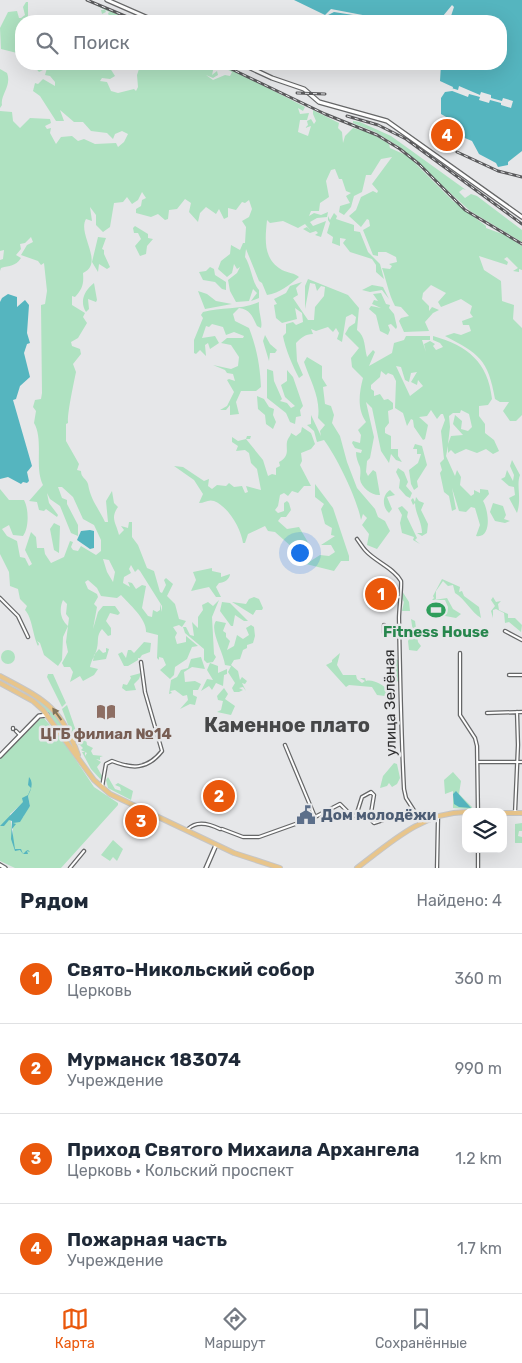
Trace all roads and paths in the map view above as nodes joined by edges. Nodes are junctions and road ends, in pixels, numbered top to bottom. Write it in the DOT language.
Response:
graph roads {
  1 [pos="107,0"];
  2 [pos="141,15"];
  3 [pos="255,70"];
  4 [pos="522,217"];
  5 [pos="357,539"];
  6 [pos="390,595"];
  7 [pos="399,597"];
  8 [pos="0,598"];
  9 [pos="384,625"];
  10 [pos="399,631"];
  11 [pos="505,631"];
  12 [pos="28,637"];
  13 [pos="522,640"];
  14 [pos="460,653"];
  15 [pos="141,662"];
  16 [pos="509,675"];
  17 [pos="522,675"];
  18 [pos="0,676"];
  19 [pos="0,683"];
  20 [pos="23,688"];
  21 [pos="19,693"];
  22 [pos="39,707"];
  23 [pos="517,712"];
  24 [pos="522,712"];
  25 [pos="487,713"];
  26 [pos="48,715"];
  27 [pos="40,716"];
  28 [pos="67,729"];
  29 [pos="14,730"];
  30 [pos="58,730"];
  31 [pos="20,735"];
  32 [pos="285,745"];
  33 [pos="0,756"];
  34 [pos="78,757"];
  35 [pos="478,762"];
  36 [pos="516,762"];
  37 [pos="522,762"];
  38 [pos="102,788"];
  39 [pos="478,808"];
  40 [pos="462,812"];
  41 [pos="507,813"];
  42 [pos="516,813"];
  43 [pos="522,813"];
  44 [pos="438,815"];
  45 [pos="315,817"];
  46 [pos="383,820"];
  47 [pos="422,823"];
  48 [pos="187,831"];
  49 [pos="216,845"];
  50 [pos="84,851"];
  51 [pos="478,853"];
  52 [pos="0,866"];
  53 [pos="5,868"];
  54 [pos="70,868"];
  55 [pos="206,868"];
  56 [pos="280,868"];
  57 [pos="357,868"];
  58 [pos="436,868"];
  59 [pos="478,868"];
  1 -- 2 [label="main road"];
  3 -- 4 [label="main road"];
  5 -- 7 [label="street, улица Зелёная"];
  6 -- 6 [label="street"];
  6 -- 7 [label="street"];
  7 -- 10 [label="street, улица Зелёная"];
  8 -- 12 [label="street"];
  9 -- 10 [label="street"];
  10 -- 47 [label="street, улица Зелёная"];
  11 -- 13 [label="street"];
  14 -- 35 [label="street"];
  15 -- 38 [label="street"];
  16 -- 17 [label="street"];
  18 -- 20 [label="main road"];
  19 -- 21 [label="main road"];
  20 -- 21 [label="main road"];
  28 -- 20 [label="main road, one-way"];
  21 -- 22 [label="main road"];
  22 -- 26 [label="main road"];
  22 -- 27 [label="main road"];
  23 -- 24 [label="street"];
  23 -- 25 [label="street"];
  23 -- 36 [label="street"];
  26 -- 27 [label="main road"];
  26 -- 30 [label="main road"];
  27 -- 31 [label="main road"];
  28 -- 30 [label="main road"];
  28 -- 34 [label="main road"];
  29 -- 31 [label="street"];
  30 -- 34 [label="main road"];
  31 -- 33 [label="main road"];
  32 -- 45 [label="street"];
  34 -- 38 [label="main road"];
  35 -- 36 [label="street"];
  35 -- 39 [label="street"];
  36 -- 37 [label="street"];
  36 -- 42 [label="street"];
  38 -- 48 [label="main road"];
  40 -- 44 [label="main road"];
  41 -- 42 [label="main road"];
  42 -- 43 [label="main road"];
  44 -- 47 [label="main road"];
  44 -- 58 [label="street"];
  45 -- 46 [label="street"];
  45 -- 48 [label="street"];
  47 -- 57 [label="main road"];
  48 -- 49 [label="main road"];
  49 -- 55 [label="main road"];
  49 -- 56 [label="main road"];
  50 -- 54 [label="street"];
  51 -- 59 [label="street"];
  52 -- 53 [label="main road"];
}
